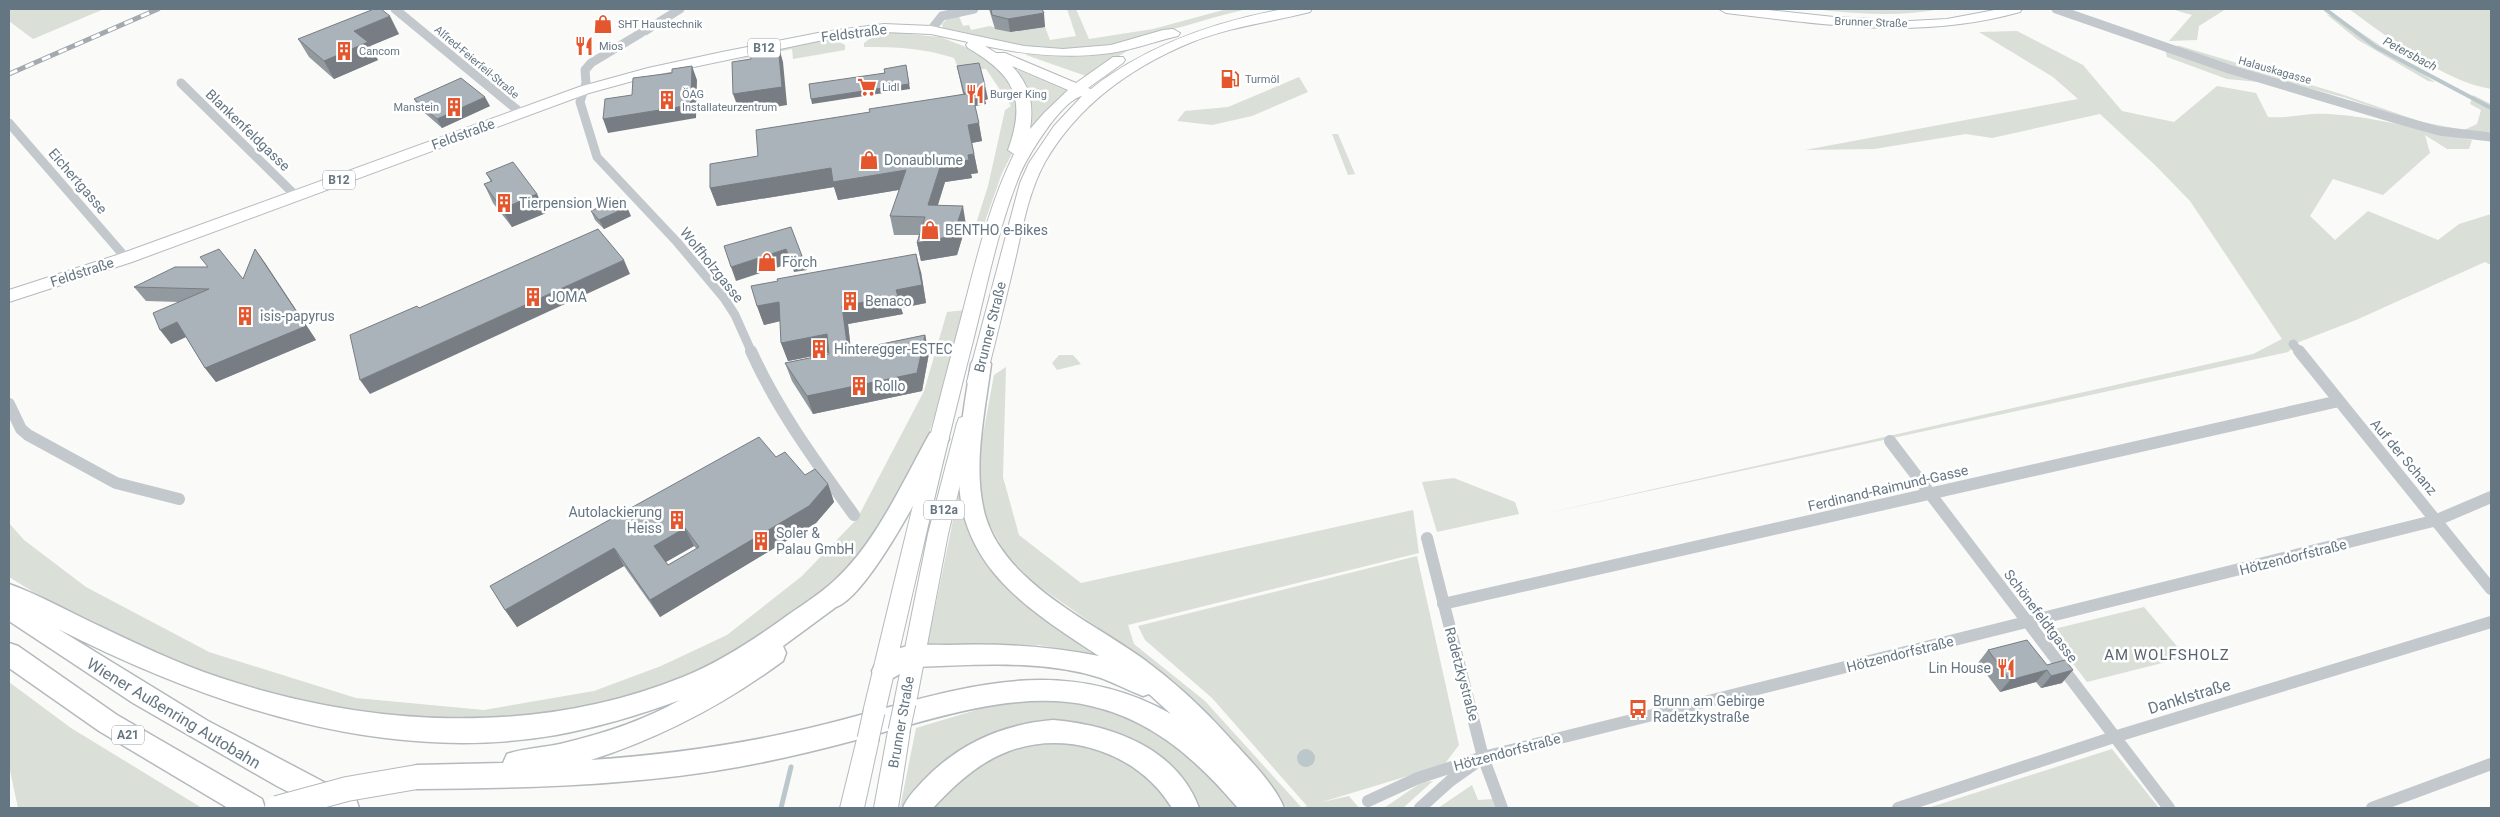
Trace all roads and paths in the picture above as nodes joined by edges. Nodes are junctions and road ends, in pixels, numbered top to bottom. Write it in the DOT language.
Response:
graph roads {
  1 [pos="395,9"];
  2 [pos="680,9"];
  3 [pos="974,9"];
  4 [pos="1258,9"];
  5 [pos="1305,9"];
  6 [pos="1726,9"];
  7 [pos="1787,9"];
  8 [pos="1977,9"];
  9 [pos="2015,9"];
  10 [pos="2056,9"];
  11 [pos="931,30"];
  12 [pos="1173,34"];
  13 [pos="968,40"];
  14 [pos="181,83"];
  15 [pos="1085,88"];
  16 [pos="584,90"];
  17 [pos="521,113"];
  18 [pos="9,123"];
  19 [pos="2491,137"];
  20 [pos="296,196"];
  21 [pos="993,232"];
  22 [pos="126,258"];
  23 [pos="9,296"];
  24 [pos="2293,344"];
  25 [pos="981,364"];
  26 [pos="2339,401"];
  27 [pos="9,404"];
  28 [pos="938,439"];
  29 [pos="1890,441"];
  30 [pos="1929,494"];
  31 [pos="2491,497"];
  32 [pos="179,499"];
  33 [pos="854,515"];
  34 [pos="2437,520"];
  35 [pos="1427,538"];
  36 [pos="844,587"];
  37 [pos="2491,589"];
  38 [pos="9,594"];
  39 [pos="1443,604"];
  40 [pos="9,607"];
  41 [pos="2028,622"];
  42 [pos="2491,622"];
  43 [pos="9,654"];
  44 [pos="914,656"];
  45 [pos="884,671"];
  46 [pos="1175,701"];
  47 [pos="2114,737"];
  48 [pos="1483,757"];
  49 [pos="2491,764"];
  50 [pos="418,777"];
  51 [pos="1368,801"];
  52 [pos="252,808"];
  53 [pos="277,808"];
  54 [pos="346,808"];
  55 [pos="852,808"];
  56 [pos="886,808"];
  57 [pos="916,808"];
  58 [pos="1186,808"];
  59 [pos="1255,808"];
  60 [pos="1271,808"];
  61 [pos="1420,808"];
  62 [pos="1502,808"];
  63 [pos="1898,808"];
  64 [pos="2169,808"];
  65 [pos="2372,808"];
  1 -- 17 [label="street, Alfred-Feierfeil-Straße"];
  2 -- 16 [label="street, Wolfholzgasse"];
  3 -- 11 [label="street"];
  4 -- 12 [label="main road, Brunner Straße"];
  5 -- 15 [label="main road, Brunner Straße"];
  6 -- 9 [label="main road, Brunner Straße"];
  7 -- 8 [label="main road, Brunner Straße"];
  10 -- 19 [label="street, Halauskagasse"];
  11 -- 13 [label="main road, B12"];
  11 -- 16 [label="main road, Feldstraße / B12"];
  12 -- 13 [label="main road"];
  12 -- 15 [label="main road, Brunner Straße"];
  13 -- 15 [label="main road, B12"];
  13 -- 21 [label="main road, B12a"];
  14 -- 20 [label="street, Blankenfeldgasse"];
  15 -- 21 [label="main road, Brunner Straße / B12a"];
  15 -- 25 [label="main road, Brunner Straße / B12a"];
  16 -- 17 [label="main road, Feldstraße / B12"];
  16 -- 33 [label="street, Wolfholzgasse"];
  17 -- 20 [label="main road, Feldstraße / B12"];
  18 -- 22 [label="street, Eichertgasse"];
  20 -- 22 [label="main road, Feldstraße / B12"];
  21 -- 28 [label="main road, Brunner Straße / B12a"];
  22 -- 23 [label="main road, Feldstraße / B12"];
  24 -- 26 [label="street, Auf der Schanz"];
  25 -- 44 [label="main road, Brunner Straße / B12a"];
  25 -- 46 [label="highway"];
  26 -- 30 [label="street, Ferdinand-Raimund-Gasse"];
  26 -- 34 [label="street, Auf der Schanz"];
  27 -- 32 [label="street"];
  28 -- 36 [label="highway"];
  28 -- 45 [label="main road, Brunner Straße / B12a"];
  29 -- 30 [label="street, Schönefeldtgasse"];
  30 -- 39 [label="street, Ferdinand-Raimund-Gasse"];
  30 -- 41 [label="street, Schönefeldtgasse"];
  31 -- 34 [label="street, Hötzendorfstraße"];
  34 -- 37 [label="street, Auf der Schanz"];
  34 -- 41 [label="street, Hötzendorfstraße"];
  35 -- 39 [label="street, Radetzkystraße"];
  36 -- 38 [label="highway"];
  36 -- 50 [label="highway"];
  39 -- 48 [label="street, Radetzkystraße"];
  40 -- 54 [label="highway, Wiener Außenring Autobahn"];
  41 -- 47 [label="street, Schönefeldtgasse"];
  41 -- 48 [label="street, Hötzendorfstraße"];
  42 -- 47 [label="street, Danklstraße"];
  43 -- 52 [label="highway, A21"];
  44 -- 45 [label="highway"];
  44 -- 46 [label="highway"];
  44 -- 56 [label="main road, Brunner Straße / B12a, bridge"];
  45 -- 55 [label="main road, Brunner Straße / B12a, bridge"];
  46 -- 60 [label="highway"];
  47 -- 63 [label="street, Danklstraße"];
  47 -- 64 [label="street, Schönefeldtgasse"];
  48 -- 51 [label="street, Hötzendorfstraße"];
  48 -- 61 [label="street"];
  48 -- 62 [label="street, Radetzkystraße"];
  49 -- 65 [label="street"];
  50 -- 53 [label="highway, bridge"];
  50 -- 59 [label="highway"];
  57 -- 58 [label="highway"];
}
